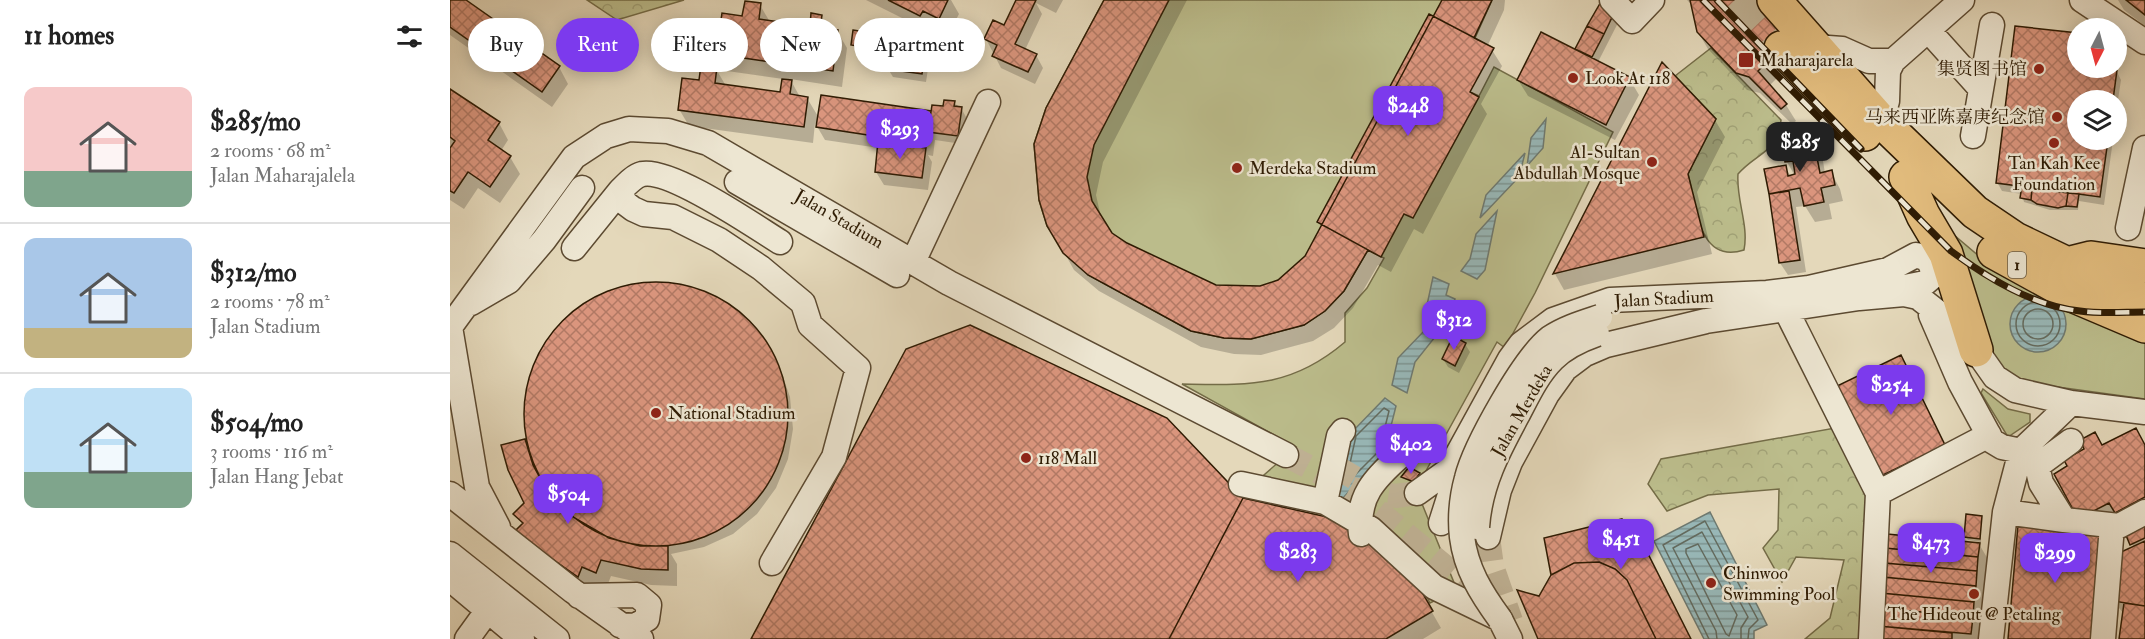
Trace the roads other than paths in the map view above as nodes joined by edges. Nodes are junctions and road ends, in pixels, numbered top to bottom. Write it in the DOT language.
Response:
graph roads {
  1 [pos="1612,0"];
  2 [pos="1652,0"];
  3 [pos="1774,0"];
  4 [pos="1962,0"];
  5 [pos="2082,0"];
  6 [pos="1992,25"];
  7 [pos="1928,30"];
  8 [pos="2145,42"];
  9 [pos="1815,47"];
  10 [pos="1781,48"];
  11 [pos="1893,61"];
  12 [pos="1981,89"];
  13 [pos="988,102"];
  14 [pos="1881,121"];
  15 [pos="1973,136"];
  16 [pos="2145,148"];
  17 [pos="741,173"];
  18 [pos="1906,177"];
  19 [pos="582,188"];
  20 [pos="620,191"];
  21 [pos="728,209"];
  22 [pos="1923,215"];
  23 [pos="2128,228"];
  24 [pos="719,240"];
  25 [pos="780,243"];
  26 [pos="574,248"];
  27 [pos="2064,264"];
  28 [pos="2145,266"];
  29 [pos="905,268"];
  30 [pos="1891,268"];
  31 [pos="1705,297"];
  32 [pos="1859,298"];
  33 [pos="1925,301"];
  34 [pos="2145,301"];
  35 [pos="1786,310"];
  36 [pos="455,321"];
  37 [pos="1706,321"];
  38 [pos="1604,324"];
  39 [pos="2145,326"];
  40 [pos="1976,350"];
  41 [pos="2071,403"];
  42 [pos="2145,412"];
  43 [pos="1343,431"];
  44 [pos="1989,435"];
  45 [pos="1466,441"];
  46 [pos="2071,441"];
  47 [pos="2021,451"];
  48 [pos="1286,455"];
  49 [pos="1401,462"];
  50 [pos="1241,484"];
  51 [pos="1417,493"];
  52 [pos="1878,493"];
  53 [pos="450,494"];
  54 [pos="1325,501"];
  55 [pos="2005,512"];
  56 [pos="2145,512"];
  57 [pos="2064,520"];
  58 [pos="1441,523"];
  59 [pos="2112,526"];
  60 [pos="1360,528"];
  61 [pos="503,536"];
  62 [pos="1488,537"];
  63 [pos="450,554"];
  64 [pos="772,563"];
  65 [pos="450,579"];
  66 [pos="579,596"];
  67 [pos="488,610"];
  68 [pos="620,625"];
  69 [pos="1505,629"];
  70 [pos="467,639"];
  71 [pos="522,639"];
  72 [pos="557,639"];
  73 [pos="641,639"];
  74 [pos="1871,639"];
  75 [pos="1991,639"];
  76 [pos="2103,639"];
  1 -- 2 [label="street"];
  3 -- 9 [label="highway, 1"];
  4 -- 7 [label="street"];
  5 -- 8 [label="street"];
  6 -- 12 [label="street"];
  7 -- 11 [label="street"];
  7 -- 12 [label="street"];
  9 -- 11 [label="street"];
  9 -- 14 [label="highway, 1"];
  10 -- 18 [label="highway, 1"];
  11 -- 14 [label="street"];
  12 -- 15 [label="street"];
  13 -- 29 [label="street"];
  14 -- 27 [label="highway, 1"];
  16 -- 23 [label="street"];
  17 -- 21 [label="street"];
  17 -- 29 [label="street, Jalan Stadium"];
  17 -- 36 [label="street, Jalan Stadium"];
  18 -- 22 [label="highway"];
  18 -- 39 [label="highway, 1"];
  19 -- 36 [label="street"];
  20 -- 21 [label="street"];
  20 -- 24 [label="street"];
  20 -- 26 [label="street"];
  21 -- 24 [label="street"];
  21 -- 25 [label="street"];
  22 -- 30 [label="street"];
  22 -- 40 [label="highway"];
  24 -- 64 [label="street"];
  27 -- 28 [label="highway"];
  27 -- 34 [label="highway, 1"];
  29 -- 48 [label="street, Jalan Stadium"];
  30 -- 31 [label="street, Jalan Stadium"];
  30 -- 32 [label="street, Jalan Stadium"];
  31 -- 38 [label="street, Jalan Merdeka"];
  31 -- 45 [label="street, Jalan Stadium"];
  32 -- 33 [label="street, Jalan Stadium"];
  32 -- 35 [label="street, Jalan Stadium"];
  33 -- 40 [label="street"];
  33 -- 44 [label="street"];
  35 -- 37 [label="street, Jalan Stadium"];
  35 -- 52 [label="street"];
  36 -- 61 [label="street"];
  37 -- 38 [label="street, Jalan Merdeka"];
  37 -- 62 [label="street, Jalan Stadium"];
  38 -- 69 [label="street, Jalan Merdeka, bridge"];
  40 -- 41 [label="street"];
  41 -- 42 [label="street"];
  41 -- 47 [label="street"];
  43 -- 54 [label="street"];
  44 -- 47 [label="street"];
  44 -- 52 [label="street"];
  45 -- 51 [label="street, Jalan Stadium"];
  45 -- 58 [label="street"];
  46 -- 57 [label="street"];
  47 -- 55 [label="street"];
  49 -- 60 [label="street"];
  50 -- 54 [label="street"];
  52 -- 74 [label="street"];
  53 -- 61 [label="street"];
  54 -- 60 [label="street"];
  55 -- 57 [label="street"];
  55 -- 75 [label="street"];
  56 -- 59 [label="street"];
  57 -- 59 [label="street"];
  59 -- 76 [label="street"];
  60 -- 69 [label="street"];
  61 -- 66 [label="street"];
  63 -- 72 [label="street"];
  65 -- 67 [label="street"];
  66 -- 68 [label="street"];
  66 -- 68 [label="street"];
  67 -- 70 [label="street"];
  67 -- 71 [label="street"];
  68 -- 73 [label="street"];
}
